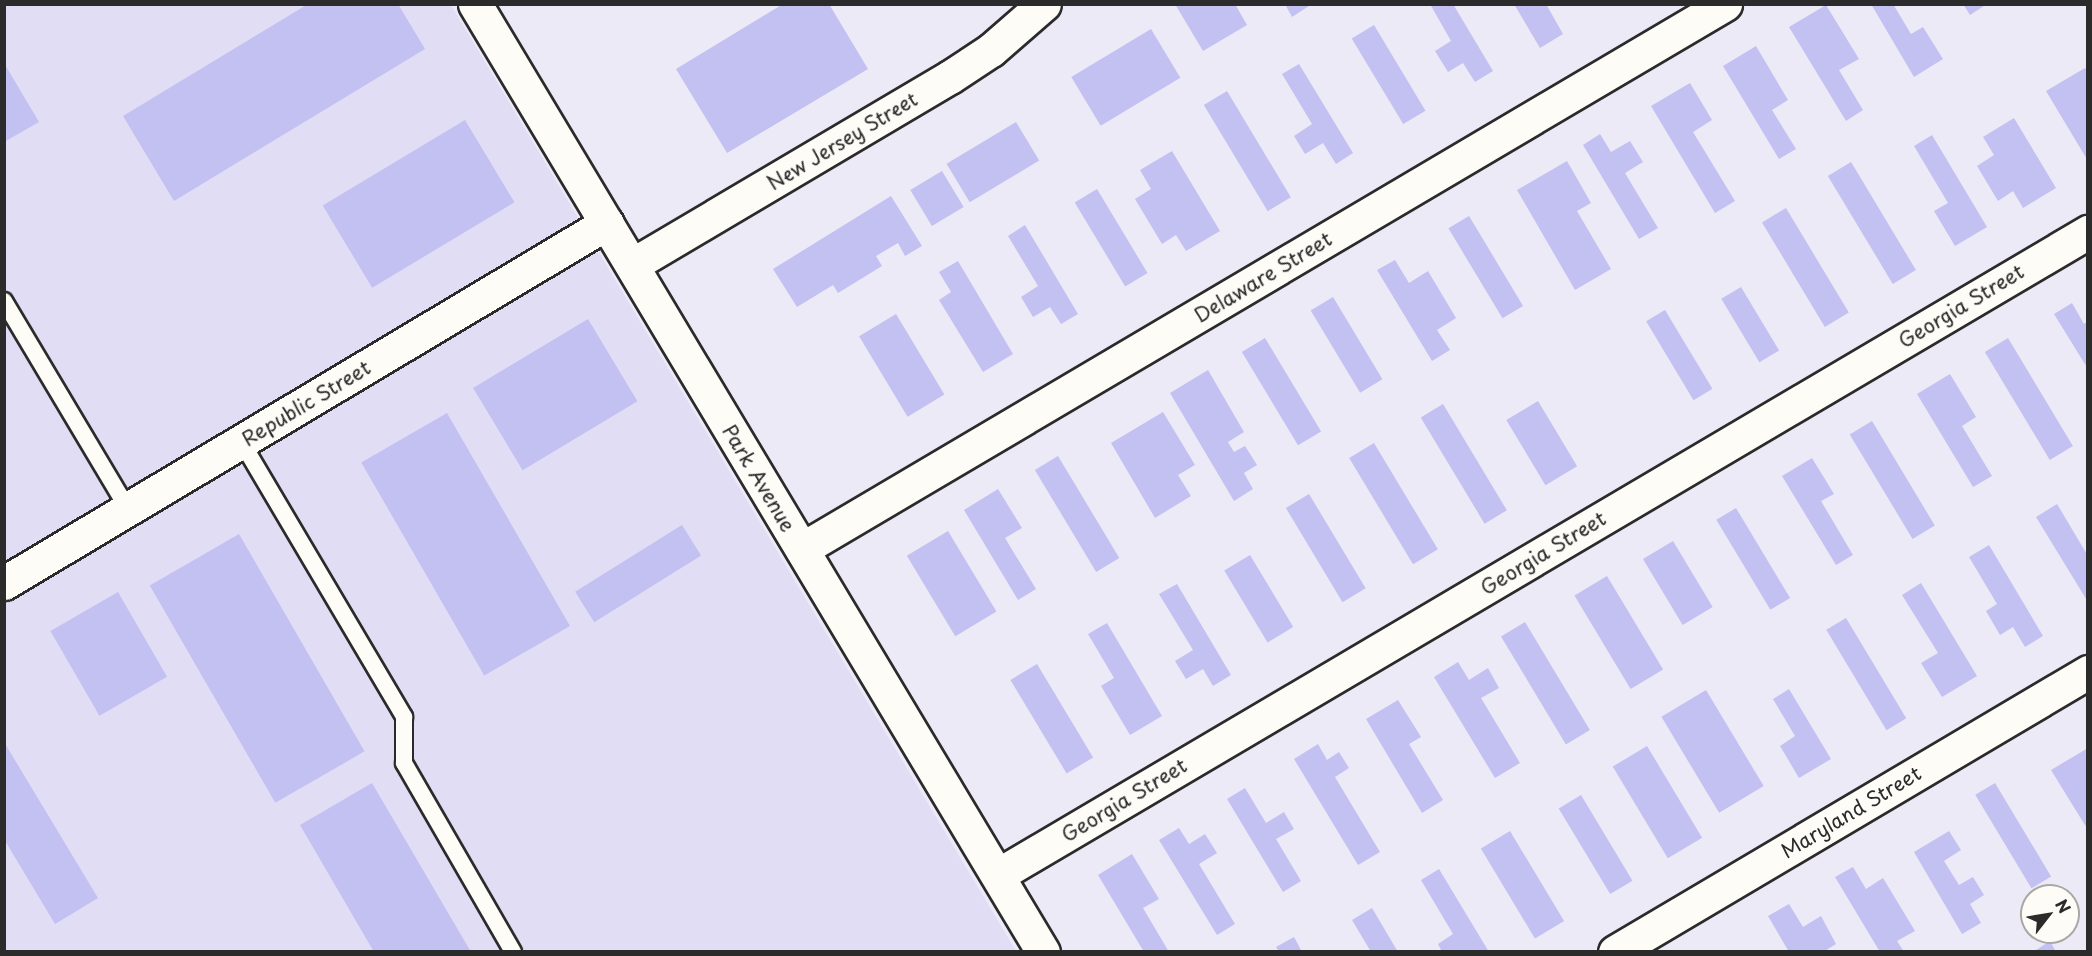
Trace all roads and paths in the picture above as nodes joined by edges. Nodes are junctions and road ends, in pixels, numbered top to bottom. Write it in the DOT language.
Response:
graph roads {
  1 [pos="475,4"];
  2 [pos="1044,4"];
  3 [pos="1725,4"];
  4 [pos="607,223"];
  5 [pos="2088,232"];
  6 [pos="632,265"];
  7 [pos="4,301"];
  8 [pos="241,441"];
  9 [pos="128,509"];
  10 [pos="802,549"];
  11 [pos="4,583"];
  12 [pos="2088,672"];
  13 [pos="998,875"];
  14 [pos="513,951"];
  15 [pos="1043,951"];
  16 [pos="1615,951"];
  1 -- 4 [label="street, Park Avenue"];
  2 -- 6 [label="street, New Jersey Street"];
  3 -- 10 [label="street, Delaware Street"];
  4 -- 6 [label="street, Park Avenue"];
  4 -- 8 [label="street, Republic Street"];
  5 -- 13 [label="street, Georgia Street"];
  6 -- 10 [label="street, Park Avenue"];
  7 -- 9 [label="lane"];
  8 -- 9 [label="street, Republic Street"];
  8 -- 14 [label="lane"];
  9 -- 11 [label="street, Republic Street"];
  10 -- 13 [label="street, Park Avenue"];
  12 -- 16 [label="street, Maryland Street"];
  13 -- 15 [label="street, Park Avenue"];
}
